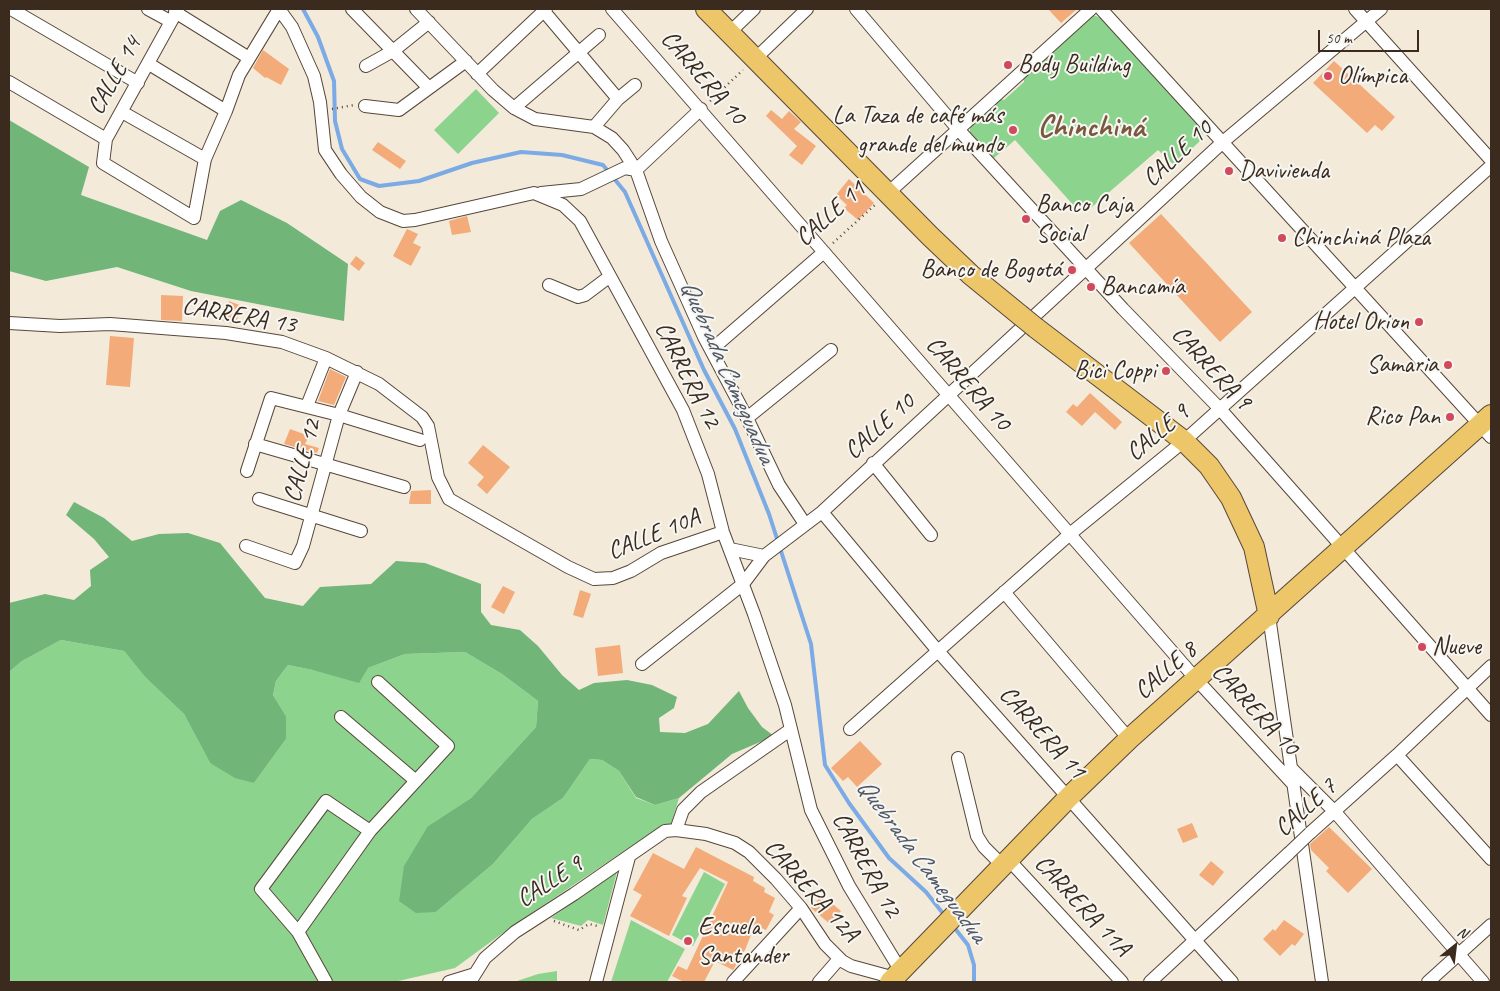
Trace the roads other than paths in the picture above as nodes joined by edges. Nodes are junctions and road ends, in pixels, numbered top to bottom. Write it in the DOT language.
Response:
graph roads {
  1 [pos="11,9"];
  2 [pos="148,9"];
  3 [pos="279,9"];
  4 [pos="352,9"];
  5 [pos="416,9"];
  6 [pos="544,9"];
  7 [pos="612,9"];
  8 [pos="706,9"];
  9 [pos="754,9"];
  10 [pos="807,9"];
  11 [pos="856,9"];
  12 [pos="1091,9"];
  13 [pos="1100,9"];
  14 [pos="1355,9"];
  15 [pos="1381,9"];
  16 [pos="174,14"];
  17 [pos="429,22"];
  18 [pos="1367,22"];
  19 [pos="729,33"];
  20 [pos="599,35"];
  21 [pos="393,52"];
  22 [pos="579,52"];
  23 [pos="250,58"];
  24 [pos="755,59"];
  25 [pos="466,61"];
  26 [pos="149,64"];
  27 [pos="366,66"];
  28 [pos="477,74"];
  29 [pos="9,82"];
  30 [pos="138,83"];
  31 [pos="635,85"];
  32 [pos="429,88"];
  33 [pos="618,99"];
  34 [pos="365,106"];
  35 [pos="514,108"];
  36 [pos="701,109"];
  37 [pos="122,112"];
  38 [pos="226,112"];
  39 [pos="594,127"];
  40 [pos="958,128"];
  41 [pos="106,139"];
  42 [pos="1224,141"];
  43 [pos="205,159"];
  44 [pos="1491,160"];
  45 [pos="1491,166"];
  46 [pos="630,169"];
  47 [pos="534,193"];
  48 [pos="887,194"];
  49 [pos="824,252"];
  50 [pos="1087,269"];
  51 [pos="609,277"];
  52 [pos="549,285"];
  53 [pos="1357,289"];
  54 [pos="9,324"];
  55 [pos="711,350"];
  56 [pos="831,350"];
  57 [pos="326,358"];
  58 [pos="357,372"];
  59 [pos="948,396"];
  60 [pos="307,406"];
  61 [pos="1220,409"];
  62 [pos="339,415"];
  63 [pos="747,418"];
  64 [pos="1488,426"];
  65 [pos="420,440"];
  66 [pos="1184,442"];
  67 [pos="255,444"];
  68 [pos="874,463"];
  69 [pos="326,465"];
  70 [pos="247,471"];
  71 [pos="404,487"];
  72 [pos="259,499"];
  73 [pos="822,512"];
  74 [pos="312,516"];
  75 [pos="805,524"];
  76 [pos="361,531"];
  77 [pos="723,532"];
  78 [pos="1070,534"];
  79 [pos="931,535"];
  80 [pos="246,546"];
  81 [pos="1342,548"];
  82 [pos="730,549"];
  83 [pos="768,553"];
  84 [pos="602,579"];
  85 [pos="743,584"];
  86 [pos="1004,592"];
  87 [pos="1269,616"];
  88 [pos="937,650"];
  89 [pos="642,664"];
  90 [pos="1491,666"];
  91 [pos="1196,679"];
  92 [pos="378,682"];
  93 [pos="1467,688"];
  94 [pos="1491,715"];
  95 [pos="341,717"];
  96 [pos="850,729"];
  97 [pos="790,730"];
  98 [pos="1129,739"];
  99 [pos="1397,755"];
  100 [pos="958,758"];
  101 [pos="1292,769"];
  102 [pos="416,781"];
  103 [pos="1294,785"];
  104 [pos="1069,797"];
  105 [pos="1335,812"];
  106 [pos="671,831"];
  107 [pos="370,832"];
  108 [pos="629,856"];
  109 [pos="1491,859"];
  110 [pos="1006,863"];
  111 [pos="801,908"];
  112 [pos="1491,925"];
  113 [pos="298,932"];
  114 [pos="1195,941"];
  115 [pos="1460,954"];
  116 [pos="840,959"];
  117 [pos="895,977"];
  118 [pos="472,978"];
  119 [pos="326,982"];
  120 [pos="449,982"];
  121 [pos="596,982"];
  122 [pos="734,982"];
  123 [pos="819,982"];
  124 [pos="1122,982"];
  125 [pos="1150,982"];
  126 [pos="1232,982"];
  127 [pos="1322,982"];
  128 [pos="1428,982"];
  129 [pos="1483,982"];
  1 -- 30 [label="street"];
  2 -- 16 [label="street"];
  3 -- 23 [label="street"];
  3 -- 47 [label="street"];
  4 -- 21 [label="street"];
  5 -- 17 [label="street"];
  6 -- 22 [label="street"];
  6 -- 28 [label="street"];
  7 -- 36 [label="street, CARRERA 10"];
  8 -- 19 [label="main road"];
  9 -- 19 [label="street"];
  10 -- 24 [label="street"];
  11 -- 40 [label="street, CARRERA 9"];
  12 -- 40 [label="street, CALLE 11"];
  13 -- 42 [label="street"];
  14 -- 18 [label="street"];
  15 -- 18 [label="street, CALLE 10"];
  16 -- 23 [label="street"];
  16 -- 26 [label="street, CALLE 14"];
  17 -- 21 [label="street"];
  17 -- 25 [label="street"];
  18 -- 42 [label="street, CALLE 10"];
  18 -- 44 [label="street"];
  19 -- 24 [label="main road"];
  20 -- 22 [label="street"];
  21 -- 27 [label="street"];
  21 -- 32 [label="street"];
  22 -- 33 [label="street"];
  22 -- 35 [label="street"];
  23 -- 38 [label="street"];
  24 -- 48 [label="main road"];
  25 -- 28 [label="street"];
  25 -- 32 [label="street"];
  26 -- 30 [label="street, CALLE 14"];
  26 -- 38 [label="street"];
  28 -- 35 [label="street"];
  29 -- 41 [label="street"];
  30 -- 37 [label="street, CALLE 14"];
  31 -- 33 [label="street"];
  32 -- 34 [label="street"];
  33 -- 39 [label="street"];
  35 -- 39 [label="street"];
  36 -- 46 [label="street"];
  36 -- 49 [label="street, CARRERA 10"];
  37 -- 41 [label="street, CALLE 14"];
  37 -- 43 [label="street"];
  38 -- 43 [label="street"];
  39 -- 46 [label="street"];
  40 -- 48 [label="street, CALLE 11"];
  40 -- 50 [label="street, CARRERA 9"];
  41 -- 43 [label="street"];
  42 -- 50 [label="street, CALLE 10"];
  42 -- 53 [label="street"];
  45 -- 53 [label="street, CALLE 9"];
  46 -- 47 [label="street"];
  46 -- 55 [label="street"];
  47 -- 51 [label="street, CARRERA 12"];
  48 -- 66 [label="main road, bridge"];
  49 -- 55 [label="street, CALLE 11"];
  49 -- 59 [label="street, CARRERA 10"];
  50 -- 59 [label="street, CALLE 10"];
  50 -- 61 [label="street, CARRERA 9"];
  51 -- 52 [label="street"];
  51 -- 77 [label="street, CARRERA 12"];
  53 -- 61 [label="street, CALLE 9"];
  53 -- 64 [label="street"];
  54 -- 57 [label="street, CARRERA 13"];
  55 -- 63 [label="street"];
  56 -- 63 [label="street"];
  57 -- 58 [label="street, CARRERA 13"];
  57 -- 60 [label="street"];
  58 -- 62 [label="street, CALLE 12"];
  58 -- 84 [label="street, CARRERA 13"];
  59 -- 68 [label="street, CALLE 10"];
  59 -- 78 [label="street, CARRERA 10"];
  60 -- 62 [label="street"];
  60 -- 67 [label="street"];
  61 -- 66 [label="street, CALLE 9"];
  61 -- 81 [label="street, CARRERA 9"];
  62 -- 65 [label="street"];
  62 -- 69 [label="street, CALLE 12"];
  63 -- 75 [label="street"];
  64 -- 81 [label="main road, CALLE 8"];
  66 -- 78 [label="street, CALLE 9"];
  66 -- 87 [label="main road"];
  67 -- 69 [label="street"];
  67 -- 70 [label="street"];
  68 -- 73 [label="street, CALLE 10"];
  68 -- 79 [label="street"];
  69 -- 71 [label="street"];
  69 -- 74 [label="street, CALLE 12"];
  72 -- 74 [label="street"];
  73 -- 75 [label="street, CALLE 10"];
  73 -- 88 [label="street, CARRERA 11"];
  74 -- 76 [label="street"];
  74 -- 80 [label="street, CALLE 12"];
  75 -- 83 [label="street, CALLE 10"];
  77 -- 82 [label="street, CARRERA 12"];
  77 -- 84 [label="street, CALLE 10A"];
  78 -- 86 [label="street, CALLE 9"];
  78 -- 91 [label="street, CARRERA 10"];
  81 -- 87 [label="main road, CALLE 8"];
  81 -- 93 [label="street, CARRERA 9"];
  82 -- 83 [label="street"];
  82 -- 85 [label="street, CARRERA 12"];
  83 -- 85 [label="street, CALLE 10"];
  85 -- 89 [label="street, CALLE 10"];
  85 -- 97 [label="street, CARRERA 12"];
  86 -- 88 [label="street, CALLE 9"];
  86 -- 98 [label="street"];
  87 -- 91 [label="main road, CALLE 8"];
  87 -- 101 [label="street"];
  88 -- 96 [label="street, CALLE 9"];
  88 -- 104 [label="street, CARRERA 11"];
  90 -- 93 [label="street, CALLE 7"];
  91 -- 98 [label="main road, CALLE 8"];
  91 -- 103 [label="street, CARRERA 10"];
  92 -- 102 [label="street"];
  93 -- 94 [label="street, CARRERA 9"];
  93 -- 99 [label="street, CALLE 7"];
  95 -- 102 [label="street"];
  97 -- 106 [label="street"];
  97 -- 117 [label="street, CARRERA 12"];
  98 -- 104 [label="main road, CALLE 8"];
  99 -- 105 [label="street, CALLE 7"];
  99 -- 109 [label="street"];
  100 -- 110 [label="street, CARRERA 11A"];
  101 -- 103 [label="street"];
  101 -- 105 [label="street, CARRERA 10"];
  102 -- 107 [label="street"];
  103 -- 127 [label="street"];
  104 -- 110 [label="main road, CALLE 8"];
  104 -- 114 [label="street, CARRERA 11"];
  105 -- 114 [label="street, CALLE 7, bridge"];
  105 -- 115 [label="street, CARRERA 10"];
  106 -- 108 [label="street, CALLE 9"];
  106 -- 111 [label="street, CARRERA 12A"];
  107 -- 113 [label="street"];
  107 -- 113 [label="street"];
  108 -- 118 [label="street, CALLE 9"];
  108 -- 121 [label="street"];
  110 -- 117 [label="main road, CALLE 8"];
  110 -- 124 [label="street, CARRERA 11A"];
  111 -- 116 [label="street, CARRERA 12A"];
  111 -- 122 [label="street"];
  112 -- 115 [label="street"];
  113 -- 119 [label="street"];
  114 -- 125 [label="street, CALLE 7"];
  114 -- 126 [label="street, CARRERA 11"];
  115 -- 128 [label="street"];
  115 -- 129 [label="street, CARRERA 10"];
  116 -- 117 [label="street, CARRERA 12A"];
  116 -- 123 [label="street"];
  118 -- 120 [label="street"];
}
